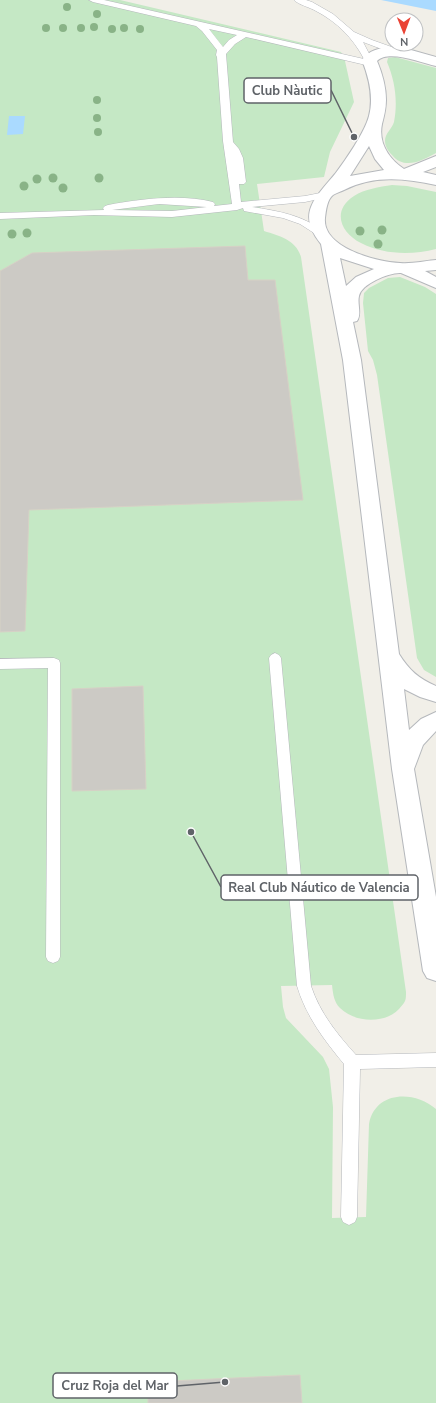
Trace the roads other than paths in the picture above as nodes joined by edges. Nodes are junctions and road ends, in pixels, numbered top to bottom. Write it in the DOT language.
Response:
graph roads {
  1 [pos="93,0"];
  2 [pos="298,0"];
  3 [pos="197,24"];
  4 [pos="342,25"];
  5 [pos="244,35"];
  6 [pos="384,47"];
  7 [pos="400,52"];
  8 [pos="220,55"];
  9 [pos="369,61"];
  10 [pos="436,62"];
  11 [pos="374,124"];
  12 [pos="436,160"];
  13 [pos="403,174"];
  14 [pos="436,180"];
  15 [pos="327,193"];
  16 [pos="237,207"];
  17 [pos="0,216"];
  18 [pos="324,238"];
  19 [pos="436,265"];
  20 [pos="401,268"];
  21 [pos="436,283"];
  22 [pos="352,360"];
  23 [pos="390,656"];
  24 [pos="275,658"];
  25 [pos="0,664"];
  26 [pos="436,694"];
  27 [pos="436,720"];
  28 [pos="403,769"];
  29 [pos="52,957"];
  30 [pos="436,971"];
  31 [pos="436,1060"];
  32 [pos="352,1062"];
  33 [pos="349,1217"];
  1 -- 3 [label="lane"];
  2 -- 4 [label="lane"];
  3 -- 5 [label="lane"];
  3 -- 8 [label="lane"];
  4 -- 6 [label="lane"];
  4 -- 9 [label="lane"];
  5 -- 8 [label="lane"];
  5 -- 9 [label="lane"];
  7 -- 9 [label="street"];
  7 -- 10 [label="street"];
  8 -- 16 [label="lane"];
  9 -- 11 [label="street"];
  11 -- 13 [label="street"];
  11 -- 15 [label="street"];
  12 -- 13 [label="street"];
  13 -- 14 [label="street"];
  13 -- 15 [label="street"];
  15 -- 16 [label="lane"];
  15 -- 18 [label="street"];
  16 -- 17 [label="lane"];
  16 -- 18 [label="lane"];
  18 -- 20 [label="street"];
  18 -- 22 [label="street"];
  19 -- 20 [label="street"];
  20 -- 21 [label="street"];
  20 -- 22 [label="street"];
  22 -- 23 [label="street"];
  23 -- 26 [label="street"];
  23 -- 28 [label="street"];
  24 -- 32 [label="lane"];
  25 -- 29 [label="lane"];
  27 -- 28 [label="street"];
  28 -- 30 [label="street"];
  31 -- 32 [label="lane"];
  32 -- 33 [label="lane"];
}
